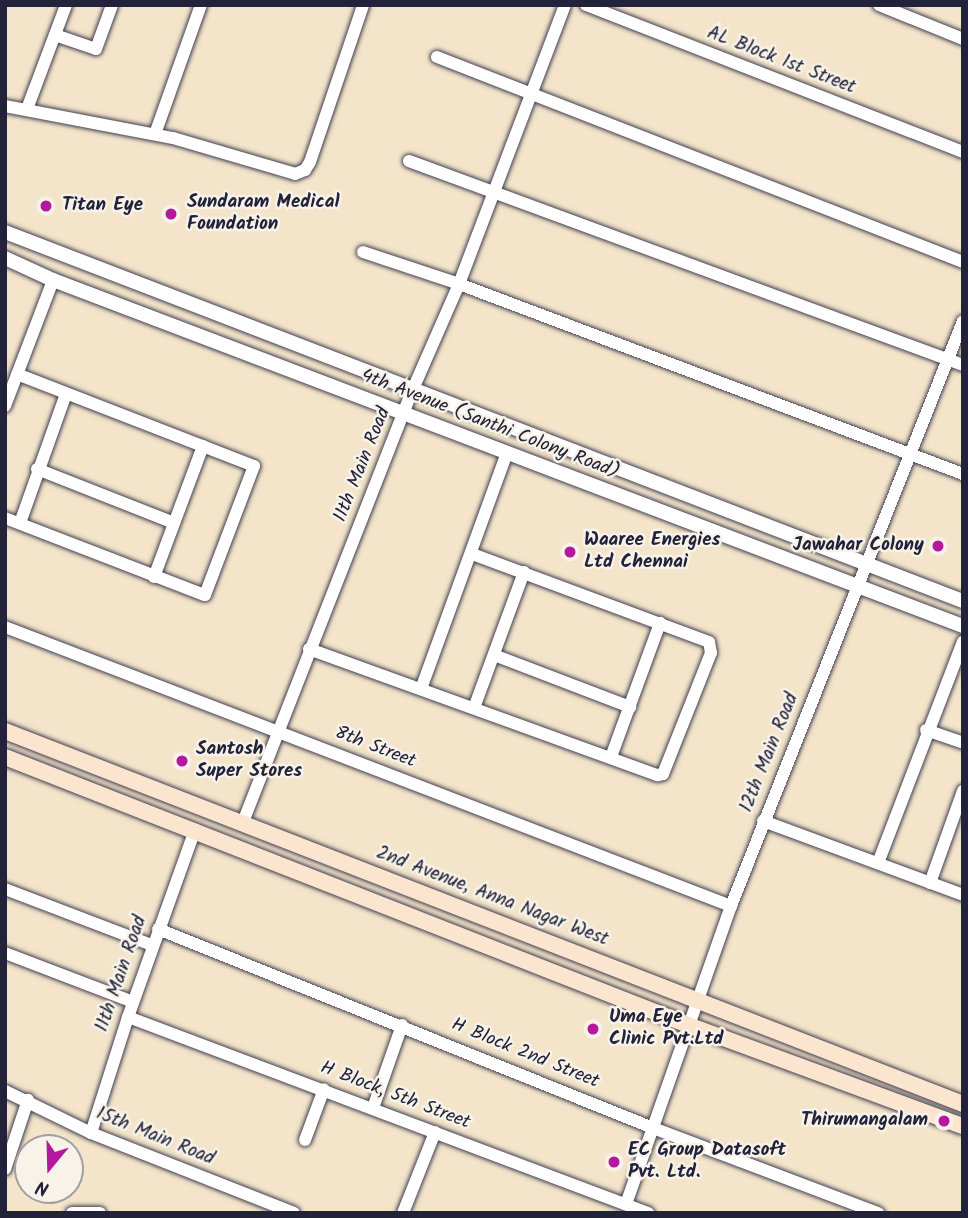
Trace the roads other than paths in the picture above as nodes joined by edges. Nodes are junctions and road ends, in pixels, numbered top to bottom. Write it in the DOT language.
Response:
graph roads {
  1 [pos="66,5"];
  2 [pos="112,5"];
  3 [pos="201,5"];
  4 [pos="363,5"];
  5 [pos="565,5"];
  6 [pos="586,5"];
  7 [pos="879,5"];
  8 [pos="55,35"];
  9 [pos="963,39"];
  10 [pos="437,57"];
  11 [pos="530,93"];
  12 [pos="6,108"];
  13 [pos="27,109"];
  14 [pos="155,134"];
  15 [pos="963,152"];
  16 [pos="409,161"];
  17 [pos="494,191"];
  18 [pos="5,232"];
  19 [pos="363,252"];
  20 [pos="5,258"];
  21 [pos="963,262"];
  22 [pos="53,280"];
  23 [pos="459,284"];
  24 [pos="963,321"];
  25 [pos="948,359"];
  26 [pos="963,365"];
  27 [pos="17,374"];
  28 [pos="413,389"];
  29 [pos="66,394"];
  30 [pos="5,406"];
  31 [pos="406,413"];
  32 [pos="203,446"];
  33 [pos="507,453"];
  34 [pos="909,453"];
  35 [pos="37,469"];
  36 [pos="963,474"];
  37 [pos="5,518"];
  38 [pos="20,523"];
  39 [pos="174,523"];
  40 [pos="472,554"];
  41 [pos="866,564"];
  42 [pos="524,572"];
  43 [pos="154,577"];
  44 [pos="857,586"];
  45 [pos="963,601"];
  46 [pos="660,623"];
  47 [pos="963,626"];
  48 [pos="5,627"];
  49 [pos="963,642"];
  50 [pos="309,649"];
  51 [pos="494,655"];
  52 [pos="421,689"];
  53 [pos="630,707"];
  54 [pos="474,708"];
  55 [pos="926,730"];
  56 [pos="5,731"];
  57 [pos="278,732"];
  58 [pos="963,743"];
  59 [pos="5,757"];
  60 [pos="611,757"];
  61 [pos="963,790"];
  62 [pos="763,821"];
  63 [pos="243,822"];
  64 [pos="949,829"];
  65 [pos="195,830"];
  66 [pos="963,834"];
  67 [pos="878,863"];
  68 [pos="930,883"];
  69 [pos="5,889"];
  70 [pos="963,895"];
  71 [pos="731,906"];
  72 [pos="158,929"];
  73 [pos="152,945"];
  74 [pos="5,953"];
  75 [pos="698,1001"];
  76 [pos="133,1002"];
  77 [pos="128,1017"];
  78 [pos="688,1024"];
  79 [pos="402,1025"];
  80 [pos="324,1089"];
  81 [pos="5,1091"];
  82 [pos="28,1100"];
  83 [pos="963,1104"];
  84 [pos="373,1108"];
  85 [pos="963,1126"];
  86 [pos="653,1128"];
  87 [pos="435,1132"];
  88 [pos="91,1133"];
  89 [pos="305,1140"];
  90 [pos="5,1169"];
  91 [pos="626,1204"];
  92 [pos="264,1208"];
  93 [pos="72,1213"];
  94 [pos="100,1213"];
  95 [pos="294,1213"];
  96 [pos="403,1213"];
  97 [pos="648,1213"];
  98 [pos="878,1213"];
  1 -- 8 [label="street"];
  2 -- 8 [label="street"];
  3 -- 14 [label="street"];
  4 -- 14 [label="street"];
  5 -- 11 [label="street, 11th Main Road"];
  6 -- 15 [label="street, AL Block 1st Street"];
  7 -- 9 [label="street"];
  8 -- 13 [label="street"];
  10 -- 11 [label="street"];
  11 -- 17 [label="street, 11th Main Road"];
  11 -- 21 [label="street"];
  12 -- 13 [label="street"];
  13 -- 14 [label="street"];
  16 -- 17 [label="street"];
  17 -- 23 [label="street, 11th Main Road"];
  17 -- 25 [label="street"];
  18 -- 28 [label="street, 4th Avenue (Santhi Colony Road)"];
  19 -- 23 [label="street"];
  20 -- 22 [label="street, 4th Avenue (Santhi Colony Road)"];
  22 -- 27 [label="street"];
  22 -- 31 [label="street, 4th Avenue (Santhi Colony Road)"];
  23 -- 28 [label="street, 11th Main Road"];
  23 -- 34 [label="street"];
  24 -- 25 [label="street, 12th Main Road"];
  25 -- 26 [label="street"];
  25 -- 34 [label="street, 12th Main Road"];
  27 -- 29 [label="street"];
  27 -- 30 [label="street"];
  28 -- 31 [label="street, 11th Main Road"];
  28 -- 41 [label="street, 4th Avenue (Santhi Colony Road)"];
  29 -- 32 [label="street"];
  29 -- 35 [label="street"];
  31 -- 33 [label="street, 4th Avenue (Santhi Colony Road)"];
  31 -- 50 [label="street, 11th Main Road"];
  32 -- 39 [label="street"];
  32 -- 43 [label="street"];
  33 -- 40 [label="street"];
  33 -- 44 [label="street, 4th Avenue (Santhi Colony Road)"];
  34 -- 36 [label="street"];
  34 -- 41 [label="street, 12th Main Road"];
  35 -- 38 [label="street"];
  35 -- 39 [label="street"];
  37 -- 38 [label="street"];
  38 -- 43 [label="street"];
  39 -- 43 [label="street"];
  40 -- 42 [label="street"];
  40 -- 52 [label="street"];
  41 -- 44 [label="street, 12th Main Road"];
  41 -- 45 [label="street, 4th Avenue (Santhi Colony Road)"];
  42 -- 46 [label="street"];
  42 -- 51 [label="street"];
  44 -- 47 [label="street, 4th Avenue (Santhi Colony Road)"];
  44 -- 62 [label="street, 12th Main Road"];
  46 -- 53 [label="street"];
  46 -- 60 [label="street"];
  48 -- 57 [label="street, 8th Street"];
  49 -- 55 [label="street"];
  50 -- 52 [label="street"];
  50 -- 57 [label="street, 11th Main Road"];
  51 -- 53 [label="street"];
  51 -- 54 [label="street"];
  52 -- 54 [label="street"];
  53 -- 60 [label="street"];
  54 -- 60 [label="street"];
  55 -- 58 [label="street"];
  55 -- 67 [label="street"];
  56 -- 63 [label="main road, 2nd Avenue, Anna Nagar West"];
  57 -- 63 [label="street, 11th Main Road"];
  57 -- 71 [label="street, 8th Street"];
  59 -- 65 [label="main road"];
  61 -- 64 [label="street"];
  62 -- 67 [label="street"];
  62 -- 71 [label="street, 12th Main Road"];
  63 -- 75 [label="main road, 2nd Avenue, Anna Nagar West"];
  64 -- 66 [label="street"];
  64 -- 68 [label="street"];
  65 -- 72 [label="street, 11th Main Road"];
  65 -- 78 [label="main road"];
  67 -- 68 [label="street"];
  68 -- 70 [label="street"];
  69 -- 73 [label="street"];
  71 -- 75 [label="street, 12th Main Road"];
  72 -- 73 [label="street, 11th Main Road"];
  72 -- 79 [label="street, H Block 2nd Street"];
  73 -- 76 [label="street, 11th Main Road"];
  74 -- 76 [label="street"];
  75 -- 78 [label="street, 12th Main Road"];
  75 -- 83 [label="main road, 2nd Avenue, Anna Nagar West"];
  76 -- 77 [label="street, 11th Main Road"];
  77 -- 80 [label="street, H Block, 5th Street"];
  77 -- 88 [label="street, 11th Main Road"];
  78 -- 85 [label="main road"];
  78 -- 86 [label="street, 12th Main Road"];
  79 -- 84 [label="street"];
  79 -- 86 [label="street, H Block 2nd Street"];
  80 -- 84 [label="street, H Block, 5th Street"];
  80 -- 89 [label="street"];
  81 -- 82 [label="street, 15th Main Road"];
  82 -- 88 [label="street, 15th Main Road"];
  82 -- 90 [label="street"];
  84 -- 87 [label="street, H Block, 5th Street"];
  86 -- 91 [label="street, 12th Main Road"];
  86 -- 98 [label="street, H Block 2nd Street"];
  87 -- 91 [label="street, H Block, 5th Street"];
  87 -- 96 [label="street"];
  88 -- 92 [label="street, 15th Main Road"];
  91 -- 97 [label="street, H Block, 5th Street"];
  92 -- 95 [label="street, 15th Main Road"];
  93 -- 94 [label="street"];
}
